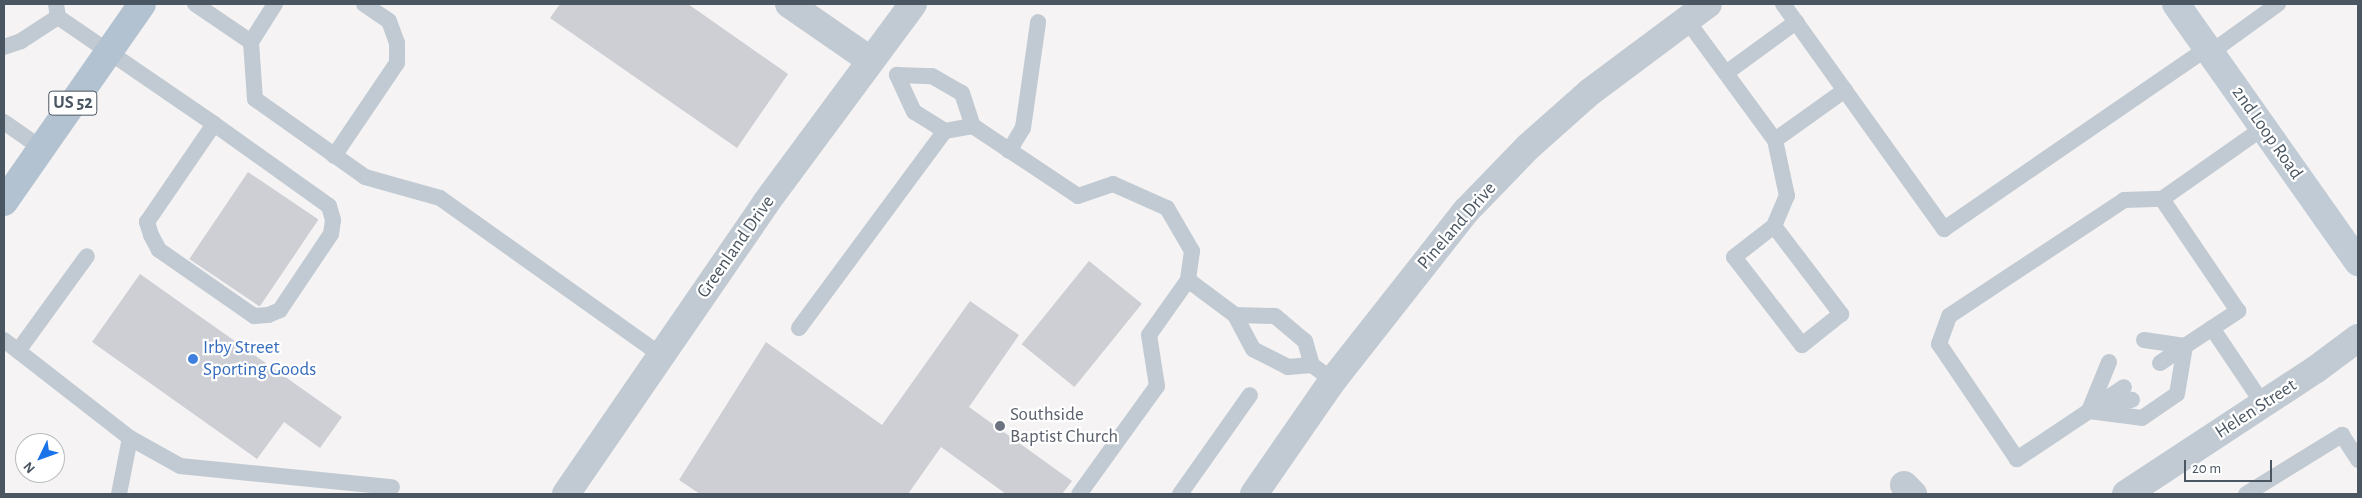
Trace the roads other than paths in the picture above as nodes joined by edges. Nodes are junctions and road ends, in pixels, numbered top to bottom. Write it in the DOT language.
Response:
graph roads {
  1 [pos="142,4"];
  2 [pos="195,4"];
  3 [pos="276,4"];
  4 [pos="364,4"];
  5 [pos="789,4"];
  6 [pos="913,4"];
  7 [pos="1708,4"];
  8 [pos="1783,4"];
  9 [pos="2176,4"];
  10 [pos="2278,4"];
  11 [pos="57,11"];
  12 [pos="1686,19"];
  13 [pos="1038,22"];
  14 [pos="1796,22"];
  15 [pos="251,42"];
  16 [pos="4,47"];
  17 [pos="2209,50"];
  18 [pos="108,52"];
  19 [pos="870,60"];
  20 [pos="1726,73"];
  21 [pos="897,75"];
  22 [pos="1845,90"];
  23 [pos="4,122"];
  24 [pos="214,124"];
  25 [pos="973,126"];
  26 [pos="2263,128"];
  27 [pos="944,131"];
  28 [pos="1775,140"];
  29 [pos="41,148"];
  30 [pos="1008,151"];
  31 [pos="334,156"];
  32 [pos="2162,199"];
  33 [pos="4,202"];
  34 [pos="1774,226"];
  35 [pos="87,256"];
  36 [pos="2358,262"];
  37 [pos="1188,280"];
  38 [pos="1235,315"];
  39 [pos="799,328"];
  40 [pos="2212,328"];
  41 [pos="2358,338"];
  42 [pos="4,340"];
  43 [pos="2185,346"];
  44 [pos="18,351"];
  45 [pos="661,356"];
  46 [pos="2112,367"];
  47 [pos="1323,372"];
  48 [pos="2128,393"];
  49 [pos="1250,394"];
  50 [pos="2263,404"];
  51 [pos="2089,411"];
  52 [pos="130,438"];
  53 [pos="2358,460"];
  54 [pos="392,487"];
  55 [pos="119,494"];
  56 [pos="566,494"];
  57 [pos="1079,494"];
  58 [pos="1180,494"];
  59 [pos="1254,494"];
  60 [pos="2126,494"];
  61 [pos="2246,494"];
  1 -- 18 [label="main road, US 52"];
  2 -- 15 [label="lane"];
  3 -- 15 [label="lane"];
  4 -- 31 [label="lane"];
  5 -- 19 [label="street"];
  6 -- 19 [label="street, Greenland Drive"];
  7 -- 12 [label="street, Pineland Drive"];
  8 -- 14 [label="lane"];
  9 -- 17 [label="main road, 2nd Loop Road"];
  10 -- 17 [label="lane"];
  11 -- 16 [label="lane"];
  11 -- 18 [label="lane"];
  12 -- 20 [label="lane"];
  12 -- 47 [label="street, Pineland Drive"];
  13 -- 30 [label="lane"];
  14 -- 20 [label="lane"];
  14 -- 22 [label="lane"];
  15 -- 31 [label="lane"];
  17 -- 22 [label="lane"];
  17 -- 26 [label="main road, 2nd Loop Road"];
  18 -- 24 [label="lane"];
  18 -- 29 [label="main road, US 52"];
  19 -- 21 [label="lane"];
  19 -- 45 [label="street, Greenland Drive"];
  20 -- 28 [label="lane"];
  21 -- 25 [label="lane"];
  21 -- 27 [label="lane"];
  22 -- 28 [label="lane"];
  23 -- 29 [label="lane"];
  24 -- 24 [label="lane"];
  25 -- 27 [label="lane"];
  25 -- 30 [label="lane"];
  26 -- 32 [label="lane"];
  26 -- 36 [label="main road, 2nd Loop Road"];
  27 -- 39 [label="lane"];
  28 -- 34 [label="lane"];
  29 -- 33 [label="main road, US 52"];
  30 -- 37 [label="lane"];
  31 -- 45 [label="lane"];
  32 -- 40 [label="lane"];
  32 -- 51 [label="lane"];
  34 -- 34 [label="lane"];
  35 -- 44 [label="lane"];
  37 -- 38 [label="lane"];
  37 -- 57 [label="lane"];
  38 -- 47 [label="lane"];
  38 -- 47 [label="lane"];
  40 -- 43 [label="lane"];
  40 -- 50 [label="lane"];
  41 -- 50 [label="street, Helen Street"];
  42 -- 44 [label="lane"];
  43 -- 43 [label="lane"];
  43 -- 51 [label="lane"];
  44 -- 52 [label="lane"];
  45 -- 56 [label="street, Greenland Drive"];
  46 -- 51 [label="lane"];
  47 -- 59 [label="street, Pineland Drive"];
  48 -- 51 [label="lane"];
  49 -- 58 [label="lane"];
  50 -- 60 [label="street, Helen Street"];
  52 -- 54 [label="lane"];
  52 -- 55 [label="lane"];
  53 -- 61 [label="lane"];
}
